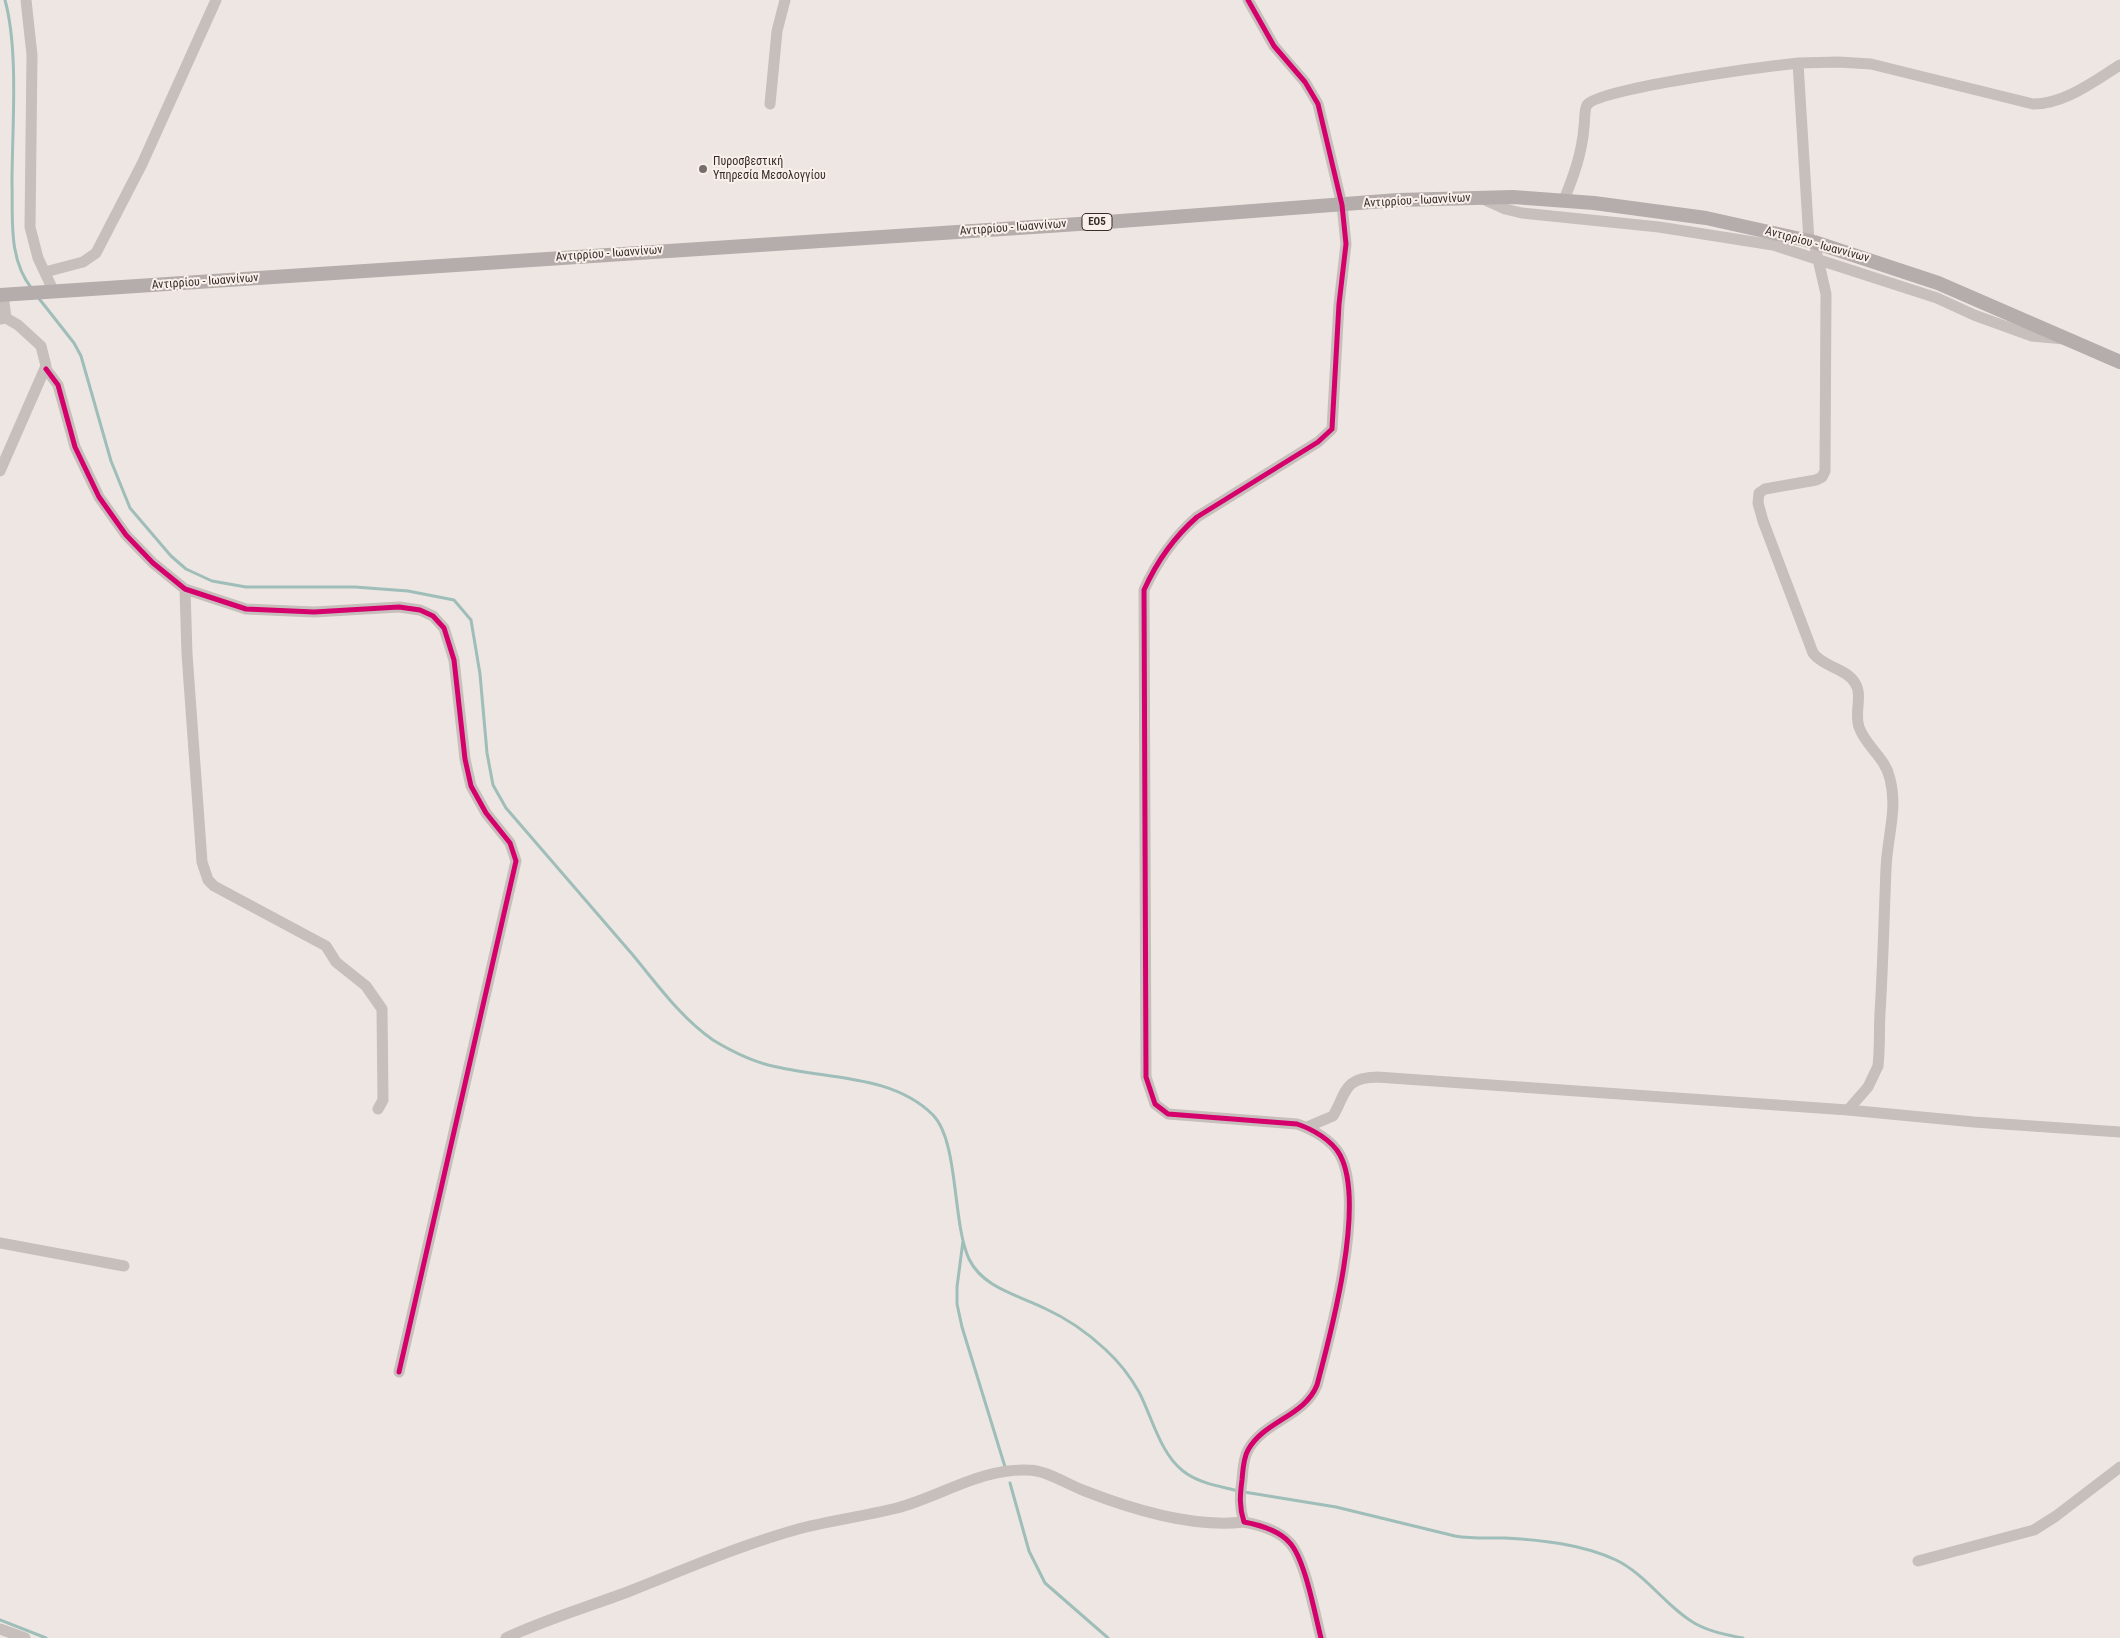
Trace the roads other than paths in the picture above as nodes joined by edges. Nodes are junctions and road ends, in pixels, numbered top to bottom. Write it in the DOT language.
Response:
graph roads {
  1 [pos="26,0"];
  2 [pos="216,0"];
  3 [pos="785,0"];
  4 [pos="1248,0"];
  5 [pos="1798,63"];
  6 [pos="2120,65"];
  7 [pos="770,104"];
  8 [pos="1479,197"];
  9 [pos="1564,200"];
  10 [pos="1342,205"];
  11 [pos="1812,242"];
  12 [pos="1820,260"];
  13 [pos="45,272"];
  14 [pos="51,292"];
  15 [pos="5,295"];
  16 [pos="3,319"];
  17 [pos="2067,339"];
  18 [pos="2120,362"];
  19 [pos="46,369"];
  20 [pos="0,471"];
  21 [pos="185,589"];
  22 [pos="378,1109"];
  23 [pos="1848,1110"];
  24 [pos="1307,1127"];
  25 [pos="2120,1132"];
  26 [pos="0,1243"];
  27 [pos="124,1266"];
  28 [pos="399,1372"];
  29 [pos="2120,1467"];
  30 [pos="1244,1522"];
  31 [pos="1918,1561"];
  32 [pos="0,1629"];
  33 [pos="25,1638"];
  34 [pos="506,1638"];
  35 [pos="1321,1638"];
  1 -- 13 [label="street"];
  2 -- 13 [label="street"];
  3 -- 7 [label="street"];
  4 -- 10 [label="street"];
  5 -- 6 [label="street"];
  5 -- 9 [label="street"];
  5 -- 11 [label="street"];
  8 -- 9 [label="main road, Αντιρρίου - Ιωαννίνων / ΕΟ5"];
  8 -- 10 [label="main road, Αντιρρίου - Ιωαννίνων / ΕΟ5"];
  8 -- 12 [label="street"];
  9 -- 11 [label="main road, Αντιρρίου - Ιωαννίνων / ΕΟ5"];
  10 -- 14 [label="main road, Αντιρρίου - Ιωαννίνων / ΕΟ5"];
  10 -- 24 [label="street"];
  11 -- 12 [label="street"];
  11 -- 17 [label="main road, Αντιρρίου - Ιωαννίνων / ΕΟ5"];
  12 -- 17 [label="street"];
  12 -- 23 [label="street"];
  13 -- 14 [label="street"];
  14 -- 15 [label="main road, Αντιρρίου - Ιωαννίνων / ΕΟ5"];
  15 -- 16 [label="street"];
  16 -- 19 [label="street"];
  17 -- 18 [label="main road, Αντιρρίου - Ιωαννίνων / ΕΟ5"];
  19 -- 20 [label="street"];
  19 -- 21 [label="street"];
  21 -- 22 [label="street"];
  21 -- 28 [label="street"];
  23 -- 24 [label="street"];
  23 -- 25 [label="street"];
  24 -- 30 [label="street"];
  26 -- 27 [label="street"];
  29 -- 31 [label="street"];
  30 -- 34 [label="street"];
  30 -- 35 [label="street"];
  32 -- 33 [label="street"];
}
